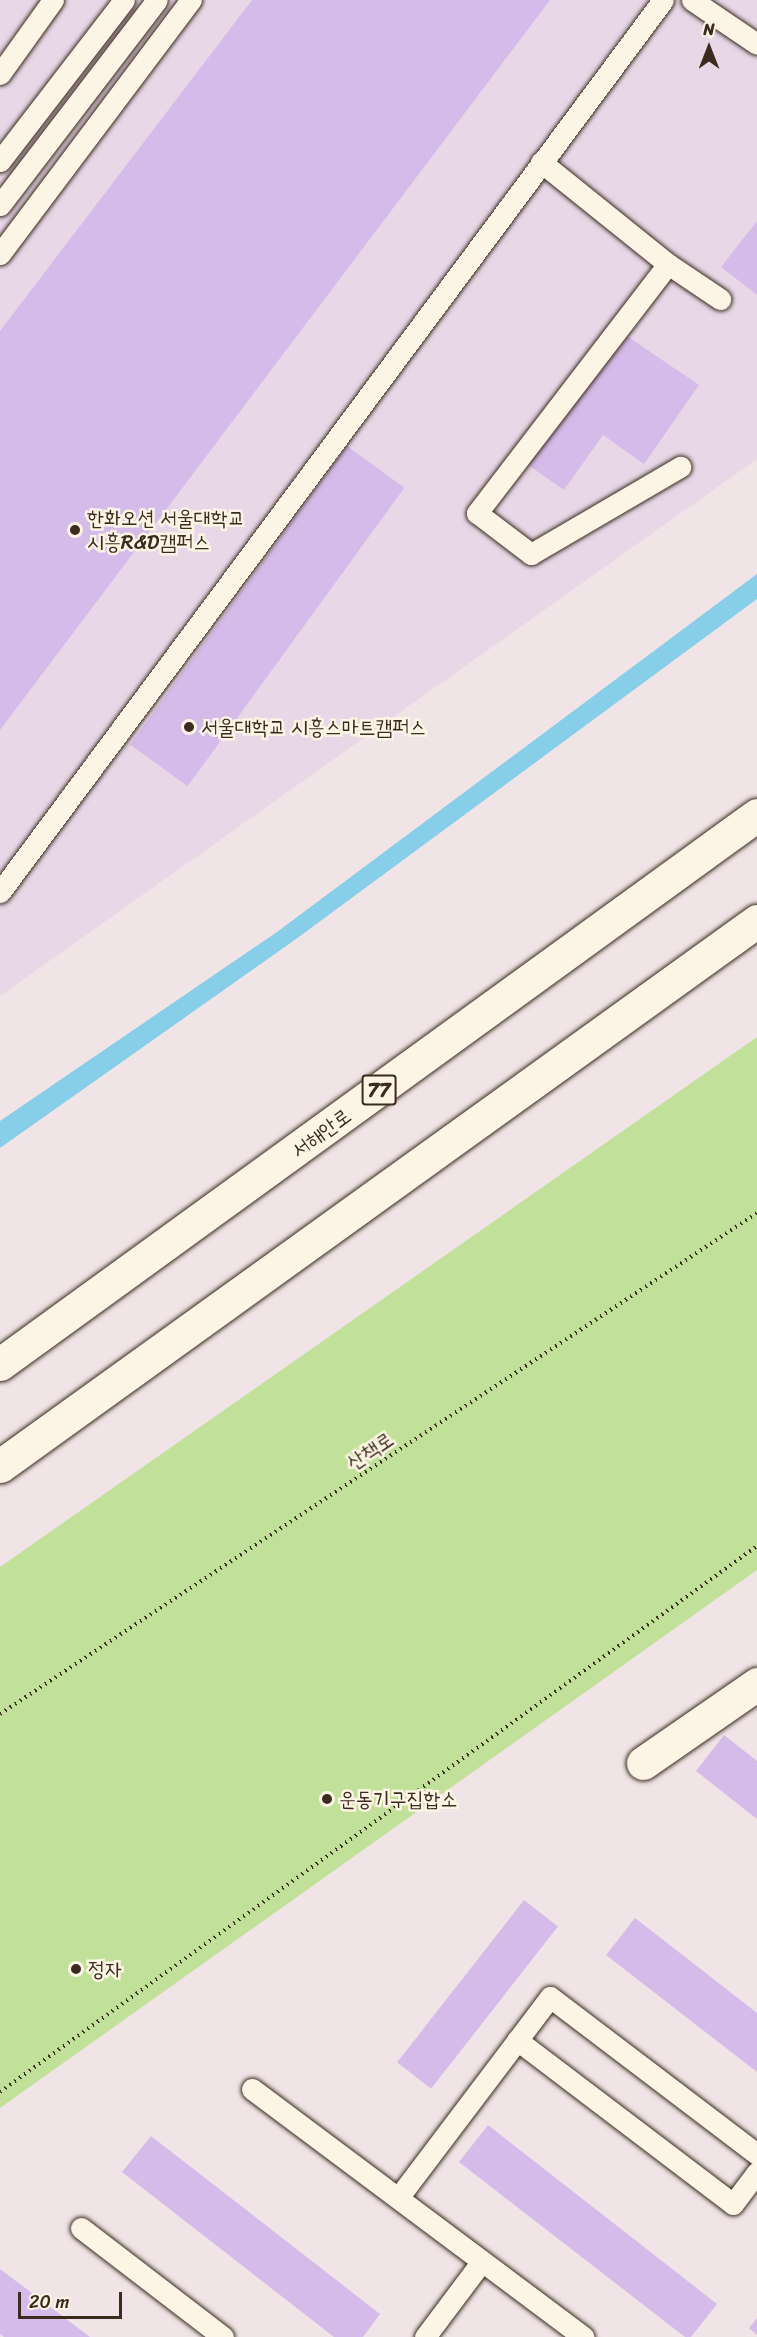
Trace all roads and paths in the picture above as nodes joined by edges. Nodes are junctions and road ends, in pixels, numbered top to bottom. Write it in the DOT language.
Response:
graph roads {
  1 [pos="53,0"];
  2 [pos="124,0"];
  3 [pos="157,0"];
  4 [pos="191,0"];
  5 [pos="663,0"];
  6 [pos="692,0"];
  7 [pos="757,44"];
  8 [pos="0,74"];
  9 [pos="0,161"];
  10 [pos="541,162"];
  11 [pos="0,205"];
  12 [pos="0,254"];
  13 [pos="668,264"];
  14 [pos="720,299"];
  15 [pos="680,467"];
  16 [pos="757,814"];
  17 [pos="0,892"];
  18 [pos="757,921"];
  19 [pos="757,1213"];
  20 [pos="0,1364"];
  21 [pos="0,1466"];
  22 [pos="757,1546"];
  23 [pos="757,1684"];
  24 [pos="0,1714"];
  25 [pos="643,1763"];
  26 [pos="517,2040"];
  27 [pos="252,2089"];
  28 [pos="0,2092"];
  29 [pos="757,2154"];
  30 [pos="757,2172"];
  31 [pos="398,2198"];
  32 [pos="81,2228"];
  33 [pos="482,2261"];
  34 [pos="223,2337"];
  35 [pos="425,2337"];
  36 [pos="582,2337"];
  1 -- 8 [label="lane"];
  2 -- 9 [label="lane"];
  3 -- 11 [label="lane"];
  4 -- 12 [label="lane"];
  5 -- 10 [label="lane"];
  6 -- 7 [label="lane"];
  10 -- 13 [label="lane"];
  10 -- 17 [label="lane"];
  13 -- 14 [label="lane"];
  13 -- 15 [label="lane"];
  16 -- 20 [label="main road, 서해안로 / 77"];
  18 -- 21 [label="main road"];
  19 -- 24 [label="path, 산책로"];
  22 -- 28 [label="path"];
  23 -- 25 [label="main road"];
  26 -- 29 [label="lane"];
  26 -- 30 [label="lane"];
  26 -- 31 [label="lane"];
  27 -- 31 [label="lane"];
  31 -- 33 [label="lane"];
  32 -- 34 [label="lane"];
  33 -- 35 [label="lane"];
  33 -- 36 [label="lane"];
}
